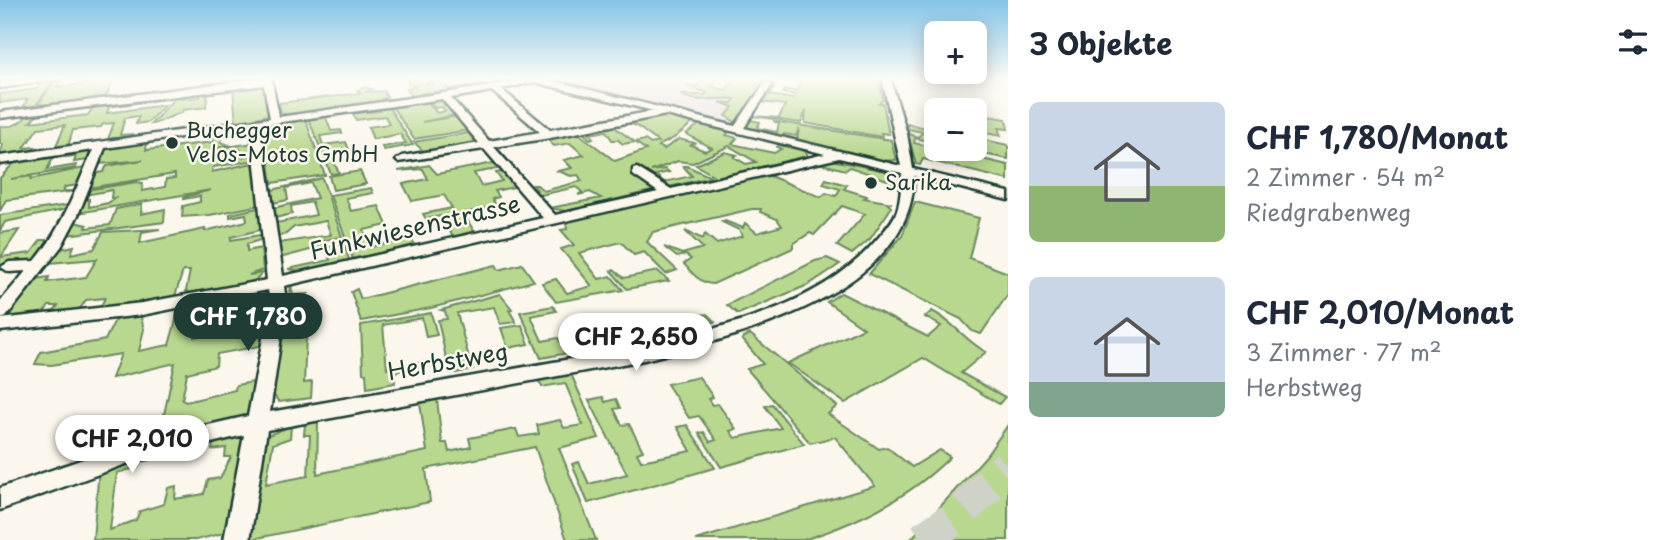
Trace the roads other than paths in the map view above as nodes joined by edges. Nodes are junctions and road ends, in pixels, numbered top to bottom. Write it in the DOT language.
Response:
graph roads {
  1 [pos="90,103"];
  2 [pos="272,103"];
  3 [pos="380,103"];
  4 [pos="450,103"];
  5 [pos="512,103"];
  6 [pos="630,103"];
  7 [pos="756,103"];
  8 [pos="892,103"];
  9 [pos="664,112"];
  10 [pos="0,115"];
  11 [pos="275,120"];
  12 [pos="256,123"];
  13 [pos="737,131"];
  14 [pos="550,135"];
  15 [pos="100,146"];
  16 [pos="488,146"];
  17 [pos="836,155"];
  18 [pos="0,160"];
  19 [pos="402,160"];
  20 [pos="500,160"];
  21 [pos="486,162"];
  22 [pos="637,172"];
  23 [pos="909,173"];
  24 [pos="669,193"];
  25 [pos="1008,196"];
  26 [pos="552,220"];
  27 [pos="9,267"];
  28 [pos="45,269"];
  29 [pos="276,284"];
  30 [pos="0,313"];
  31 [pos="0,325"];
  32 [pos="256,424"];
  33 [pos="0,499"];
  34 [pos="236,540"];
  1 -- 10 [label="street"];
  2 -- 11 [label="street"];
  3 -- 11 [label="street"];
  4 -- 16 [label="street"];
  5 -- 14 [label="street"];
  6 -- 9 [label="street"];
  7 -- 13 [label="street"];
  8 -- 23 [label="street, Herbstweg"];
  9 -- 13 [label="street"];
  9 -- 14 [label="street"];
  11 -- 12 [label="street"];
  12 -- 15 [label="street"];
  12 -- 29 [label="street"];
  13 -- 17 [label="street"];
  14 -- 16 [label="street"];
  15 -- 18 [label="street"];
  15 -- 28 [label="street"];
  16 -- 19 [label="street"];
  16 -- 20 [label="street"];
  17 -- 23 [label="street"];
  17 -- 24 [label="street, Funkwiesenstrasse"];
  20 -- 21 [label="street"];
  20 -- 26 [label="street"];
  22 -- 24 [label="street"];
  23 -- 25 [label="street"];
  23 -- 32 [label="street, Herbstweg"];
  24 -- 26 [label="street, Funkwiesenstrasse"];
  26 -- 29 [label="street, Funkwiesenstrasse"];
  27 -- 28 [label="street"];
  28 -- 30 [label="street"];
  29 -- 31 [label="street, Funkwiesenstrasse"];
  29 -- 32 [label="street"];
  32 -- 33 [label="street, Herbstweg"];
  32 -- 34 [label="street"];
}
